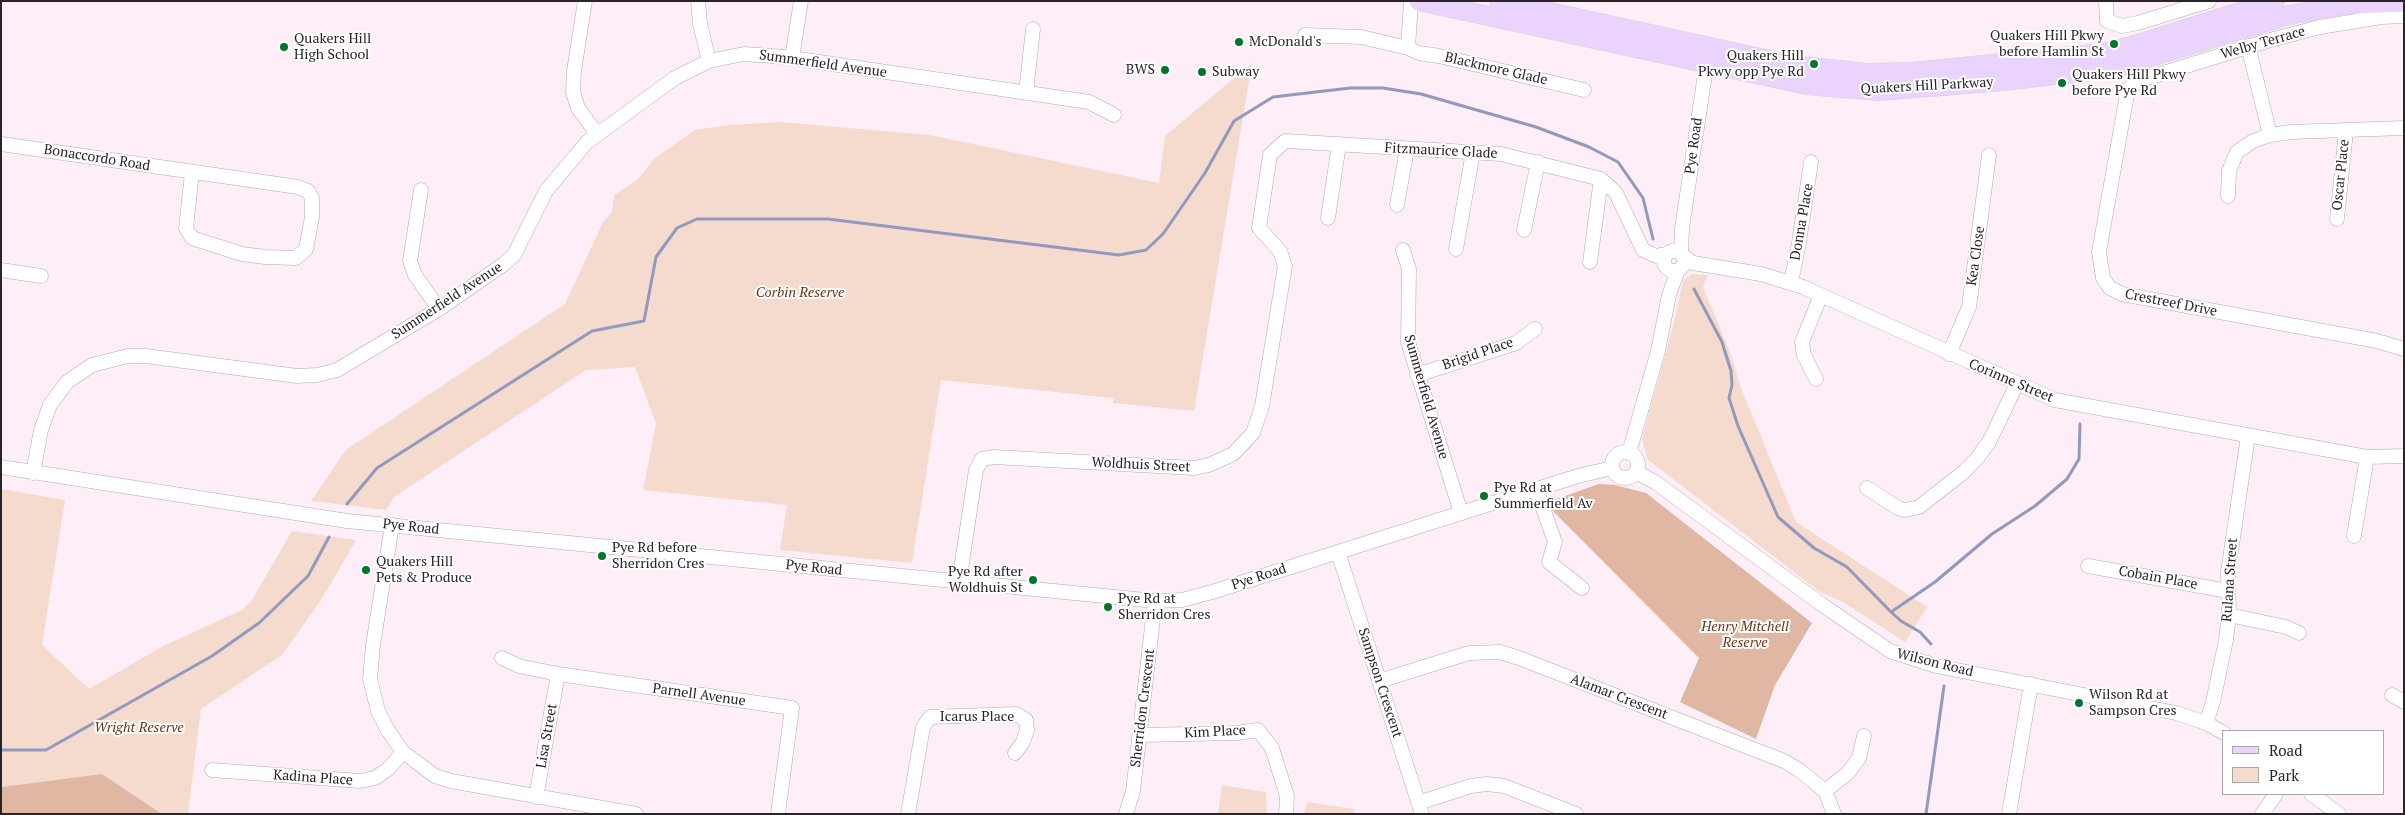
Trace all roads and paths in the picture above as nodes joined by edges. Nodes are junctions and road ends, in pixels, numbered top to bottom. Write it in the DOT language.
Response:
graph roads {
  1 [pos="585,1"];
  2 [pos="698,1"];
  3 [pos="801,1"];
  4 [pos="1411,1"];
  5 [pos="1419,1"];
  6 [pos="1499,1"];
  7 [pos="2106,1"];
  8 [pos="2209,1"];
  9 [pos="2275,1"];
  10 [pos="2404,2"];
  11 [pos="2404,16"];
  12 [pos="1033,29"];
  13 [pos="1305,35"];
  14 [pos="2248,46"];
  15 [pos="1404,47"];
  16 [pos="1708,56"];
  17 [pos="792,58"];
  18 [pos="709,61"];
  19 [pos="2128,89"];
  20 [pos="1584,90"];
  21 [pos="1026,92"];
  22 [pos="1114,115"];
  23 [pos="2404,128"];
  24 [pos="2346,131"];
  25 [pos="597,134"];
  26 [pos="2270,135"];
  27 [pos="1,144"];
  28 [pos="1339,144"];
  29 [pos="1408,149"];
  30 [pos="1474,152"];
  31 [pos="1989,155"];
  32 [pos="1538,162"];
  33 [pos="1811,162"];
  34 [pos="192,173"];
  35 [pos="1601,179"];
  36 [pos="422,190"];
  37 [pos="2228,196"];
  38 [pos="1397,205"];
  39 [pos="1328,218"];
  40 [pos="2337,220"];
  41 [pos="1524,230"];
  42 [pos="1456,249"];
  43 [pos="1403,250"];
  44 [pos="1280,251"];
  45 [pos="1674,261"];
  46 [pos="1590,262"];
  47 [pos="1,270"];
  48 [pos="41,276"];
  49 [pos="1791,282"];
  50 [pos="1821,295"];
  51 [pos="439,309"];
  52 [pos="1535,329"];
  53 [pos="2404,349"];
  54 [pos="1949,354"];
  55 [pos="1417,374"];
  56 [pos="1816,379"];
  57 [pos="2017,384"];
  58 [pos="2248,436"];
  59 [pos="1629,453"];
  60 [pos="2404,456"];
  61 [pos="2366,457"];
  62 [pos="1,468"];
  63 [pos="1612,468"];
  64 [pos="1636,472"];
  65 [pos="33,473"];
  66 [pos="1867,488"];
  67 [pos="1536,489"];
  68 [pos="1461,512"];
  69 [pos="392,525"];
  70 [pos="2354,536"];
  71 [pos="1338,552"];
  72 [pos="2088,566"];
  73 [pos="959,582"];
  74 [pos="1582,588"];
  75 [pos="2228,591"];
  76 [pos="1155,601"];
  77 [pos="2229,615"];
  78 [pos="2299,634"];
  79 [pos="502,658"];
  80 [pos="558,674"];
  81 [pos="1379,681"];
  82 [pos="2031,684"];
  83 [pos="2206,723"];
  84 [pos="2222,732"];
  85 [pos="1140,735"];
  86 [pos="1864,736"];
  87 [pos="404,752"];
  88 [pos="1015,753"];
  89 [pos="212,770"];
  90 [pos="1825,791"];
  91 [pos="2275,795"];
  92 [pos="2312,795"];
  93 [pos="536,797"];
  94 [pos="1420,808"];
  95 [pos="636,814"];
  96 [pos="778,814"];
  97 [pos="908,814"];
  98 [pos="1126,814"];
  99 [pos="1286,814"];
  100 [pos="1576,814"];
  101 [pos="1834,814"];
  102 [pos="2009,814"];
  103 [pos="2262,814"];
  104 [pos="2339,814"];
  1 -- 25 [label="street"];
  2 -- 18 [label="street"];
  3 -- 17 [label="street"];
  4 -- 15 [label="street"];
  5 -- 16 [label="main road, Quakers Hill Parkway"];
  6 -- 16 [label="main road, Quakers Hill Parkway"];
  7 -- 8 [label="street"];
  9 -- 16 [label="main road, Quakers Hill Parkway"];
  10 -- 16 [label="main road, Quakers Hill Parkway"];
  11 -- 14 [label="street, Welby Terrace"];
  12 -- 21 [label="street"];
  13 -- 15 [label="street, Blackmore Glade"];
  14 -- 19 [label="street, Welby Terrace"];
  14 -- 26 [label="street"];
  15 -- 20 [label="street, Blackmore Glade"];
  16 -- 45 [label="street, Pye Road"];
  17 -- 18 [label="street, Summerfield Avenue"];
  17 -- 21 [label="street, Summerfield Avenue"];
  18 -- 25 [label="street, Summerfield Avenue"];
  19 -- 53 [label="street, Crestreef Drive"];
  21 -- 22 [label="street, Summerfield Avenue"];
  23 -- 24 [label="street"];
  24 -- 26 [label="street"];
  24 -- 40 [label="street, Oscar Place"];
  25 -- 51 [label="street, Summerfield Avenue"];
  26 -- 37 [label="street"];
  27 -- 34 [label="street, Bonaccordo Road"];
  28 -- 29 [label="street, Fitzmaurice Glade"];
  28 -- 39 [label="street"];
  28 -- 44 [label="street, Fitzmaurice Glade"];
  29 -- 30 [label="street, Fitzmaurice Glade"];
  29 -- 38 [label="street"];
  30 -- 32 [label="street, Fitzmaurice Glade"];
  30 -- 42 [label="street"];
  31 -- 54 [label="street, Kea Close"];
  32 -- 35 [label="street, Fitzmaurice Glade"];
  32 -- 41 [label="street"];
  33 -- 49 [label="street, Donna Place"];
  34 -- 34 [label="street, Bonaccordo Road"];
  35 -- 45 [label="street"];
  35 -- 46 [label="street"];
  36 -- 51 [label="street"];
  43 -- 55 [label="street, Summerfield Avenue"];
  44 -- 73 [label="street, Woldhuis Street"];
  45 -- 49 [label="street, Corinne Street"];
  45 -- 59 [label="street, Pye Road"];
  47 -- 48 [label="street"];
  49 -- 50 [label="street, Corinne Street"];
  50 -- 54 [label="street, Corinne Street"];
  50 -- 56 [label="street"];
  51 -- 65 [label="street, Summerfield Avenue"];
  52 -- 55 [label="street, Brigid Place"];
  54 -- 57 [label="street, Corinne Street"];
  55 -- 68 [label="street, Summerfield Avenue"];
  57 -- 58 [label="street, Corinne Street"];
  57 -- 66 [label="street"];
  58 -- 61 [label="street, Corinne Street"];
  58 -- 75 [label="street, Rulana Street"];
  59 -- 63 [label="street"];
  59 -- 64 [label="street"];
  60 -- 61 [label="street, Corinne Street"];
  61 -- 70 [label="street"];
  62 -- 65 [label="street, Pye Road"];
  63 -- 64 [label="street"];
  63 -- 67 [label="street, Pye Road"];
  64 -- 82 [label="street, Wilson Road"];
  65 -- 69 [label="street, Pye Road"];
  67 -- 68 [label="street, Pye Road"];
  67 -- 74 [label="street"];
  68 -- 71 [label="street, Pye Road"];
  69 -- 73 [label="street, Pye Road"];
  69 -- 87 [label="street"];
  71 -- 76 [label="street, Pye Road"];
  71 -- 81 [label="street, Sampson Crescent"];
  72 -- 75 [label="street, Cobain Place"];
  73 -- 76 [label="street, Pye Road"];
  75 -- 77 [label="street, Rulana Street"];
  76 -- 85 [label="street, Sherridon Crescent"];
  77 -- 78 [label="street"];
  77 -- 83 [label="street, Rulana Street"];
  79 -- 80 [label="street, Parnell Avenue"];
  80 -- 93 [label="street, Lisa Street"];
  80 -- 96 [label="street, Parnell Avenue"];
  81 -- 90 [label="street, Alamar Crescent"];
  81 -- 94 [label="street, Sampson Crescent"];
  82 -- 83 [label="street, Wilson Road"];
  82 -- 102 [label="street"];
  83 -- 84 [label="street, Wilson Road"];
  85 -- 98 [label="street, Sherridon Crescent"];
  85 -- 99 [label="street, Kim Place"];
  86 -- 90 [label="street"];
  87 -- 89 [label="street, Kadina Place"];
  87 -- 93 [label="street"];
  88 -- 97 [label="street, Icarus Place"];
  90 -- 101 [label="street, Alamar Crescent"];
  91 -- 103 [label="street"];
  92 -- 104 [label="street"];
  93 -- 95 [label="street"];
  94 -- 100 [label="street"];
}
